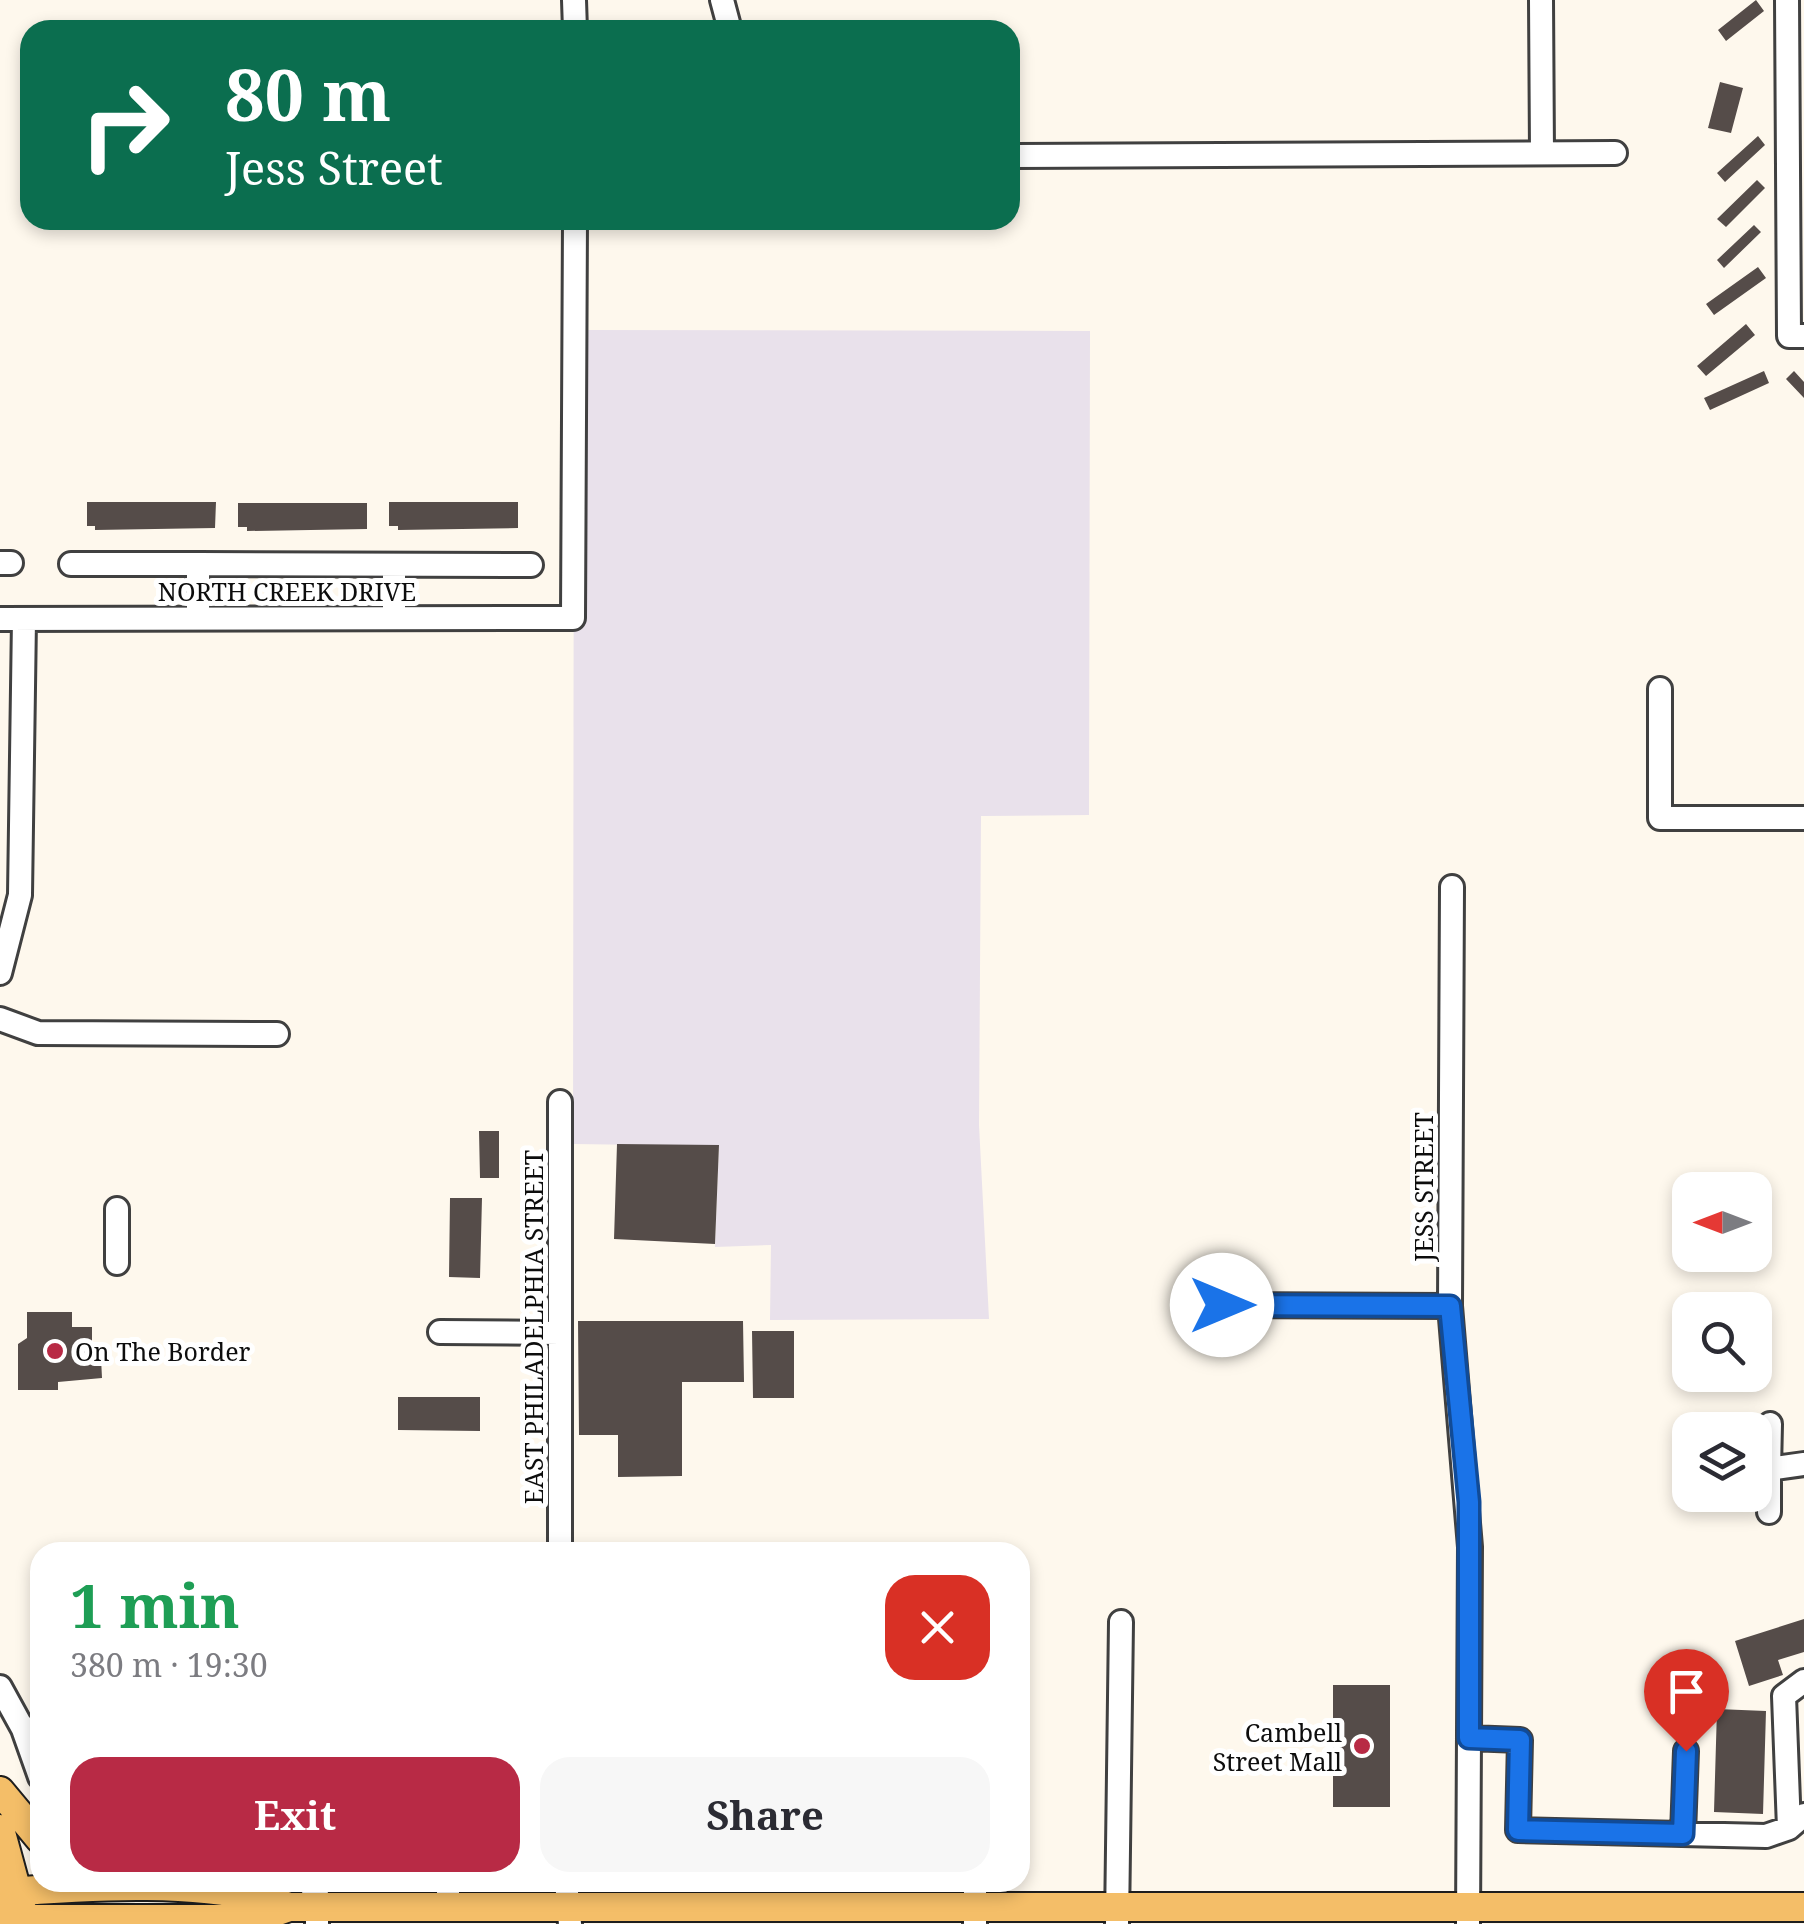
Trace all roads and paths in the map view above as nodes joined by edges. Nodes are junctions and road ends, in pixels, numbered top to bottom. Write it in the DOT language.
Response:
graph roads {
  1 [pos="1541,0"];
  2 [pos="1787,0"];
  3 [pos="1542,153"];
  4 [pos="1614,153"];
  5 [pos="1020,156"];
  6 [pos="575,230"];
  7 [pos="1804,336"];
  8 [pos="71,564"];
  9 [pos="198,564"];
  10 [pos="394,564"];
  11 [pos="531,565"];
  12 [pos="198,618"];
  13 [pos="394,618"];
  14 [pos="12,619"];
  15 [pos="1660,689"];
  16 [pos="1804,818"];
  17 [pos="1452,886"];
  18 [pos="0,972"];
  19 [pos="0,1020"];
  20 [pos="277,1034"];
  21 [pos="560,1102"];
  22 [pos="117,1209"];
  23 [pos="117,1263"];
  24 [pos="1222,1305"];
  25 [pos="1450,1306"];
  26 [pos="440,1332"];
  27 [pos="560,1332"];
  28 [pos="1804,1464"];
  29 [pos="1772,1469"];
  30 [pos="560,1542"];
  31 [pos="1121,1622"];
  32 [pos="1804,1681"];
  33 [pos="0,1686"];
  34 [pos="30,1725"];
  35 [pos="1469,1738"];
  36 [pos="1686,1751"];
  37 [pos="0,1791"];
  38 [pos="1796,1822"];
  39 [pos="30,1827"];
  40 [pos="0,1830"];
  41 [pos="1683,1834"];
  42 [pos="65,1892"];
  43 [pos="228,1892"];
  44 [pos="448,1895"];
  45 [pos="312,1900"];
  46 [pos="568,1905"];
  47 [pos="975,1905"];
  48 [pos="1804,1907"];
  49 [pos="13,1909"];
  50 [pos="709,1916"];
  51 [pos="844,1916"];
  52 [pos="1067,1916"];
  53 [pos="1117,1916"];
  54 [pos="1224,1916"];
  55 [pos="1468,1916"];
  56 [pos="176,1922"];
  1 -- 3 [label="street"];
  2 -- 7 [label="street"];
  3 -- 4 [label="street"];
  3 -- 5 [label="street"];
  6 -- 13 [label="street, NORTH CREEK DRIVE"];
  8 -- 9 [label="street"];
  9 -- 10 [label="street"];
  9 -- 12 [label="street"];
  10 -- 11 [label="street"];
  10 -- 13 [label="street"];
  12 -- 13 [label="street, NORTH CREEK DRIVE"];
  12 -- 14 [label="street, NORTH CREEK DRIVE"];
  14 -- 18 [label="street"];
  15 -- 16 [label="street"];
  17 -- 25 [label="street, JESS STREET"];
  19 -- 20 [label="street"];
  21 -- 27 [label="street, EAST PHILADELPHIA STREET"];
  22 -- 23 [label="street"];
  24 -- 25 [label="street"];
  25 -- 35 [label="street, JESS STREET"];
  26 -- 27 [label="street"];
  27 -- 30 [label="street, EAST PHILADELPHIA STREET"];
  28 -- 29 [label="street"];
  31 -- 53 [label="street"];
  32 -- 38 [label="street"];
  33 -- 34 [label="street"];
  35 -- 41 [label="street"];
  35 -- 55 [label="street, JESS STREET"];
  36 -- 41 [label="street"];
  37 -- 39 [label="main road"];
  38 -- 41 [label="street"];
  40 -- 49 [label="main road"];
  42 -- 49 [label="main road"];
  43 -- 45 [label="main road"];
  44 -- 45 [label="main road"];
  44 -- 46 [label="main road"];
  45 -- 56 [label="main road"];
  46 -- 50 [label="main road"];
  47 -- 51 [label="main road"];
  47 -- 52 [label="main road"];
  48 -- 55 [label="main road"];
  49 -- 56 [label="main road"];
  50 -- 51 [label="main road"];
  52 -- 53 [label="main road"];
  53 -- 54 [label="main road"];
  54 -- 55 [label="main road"];
}
